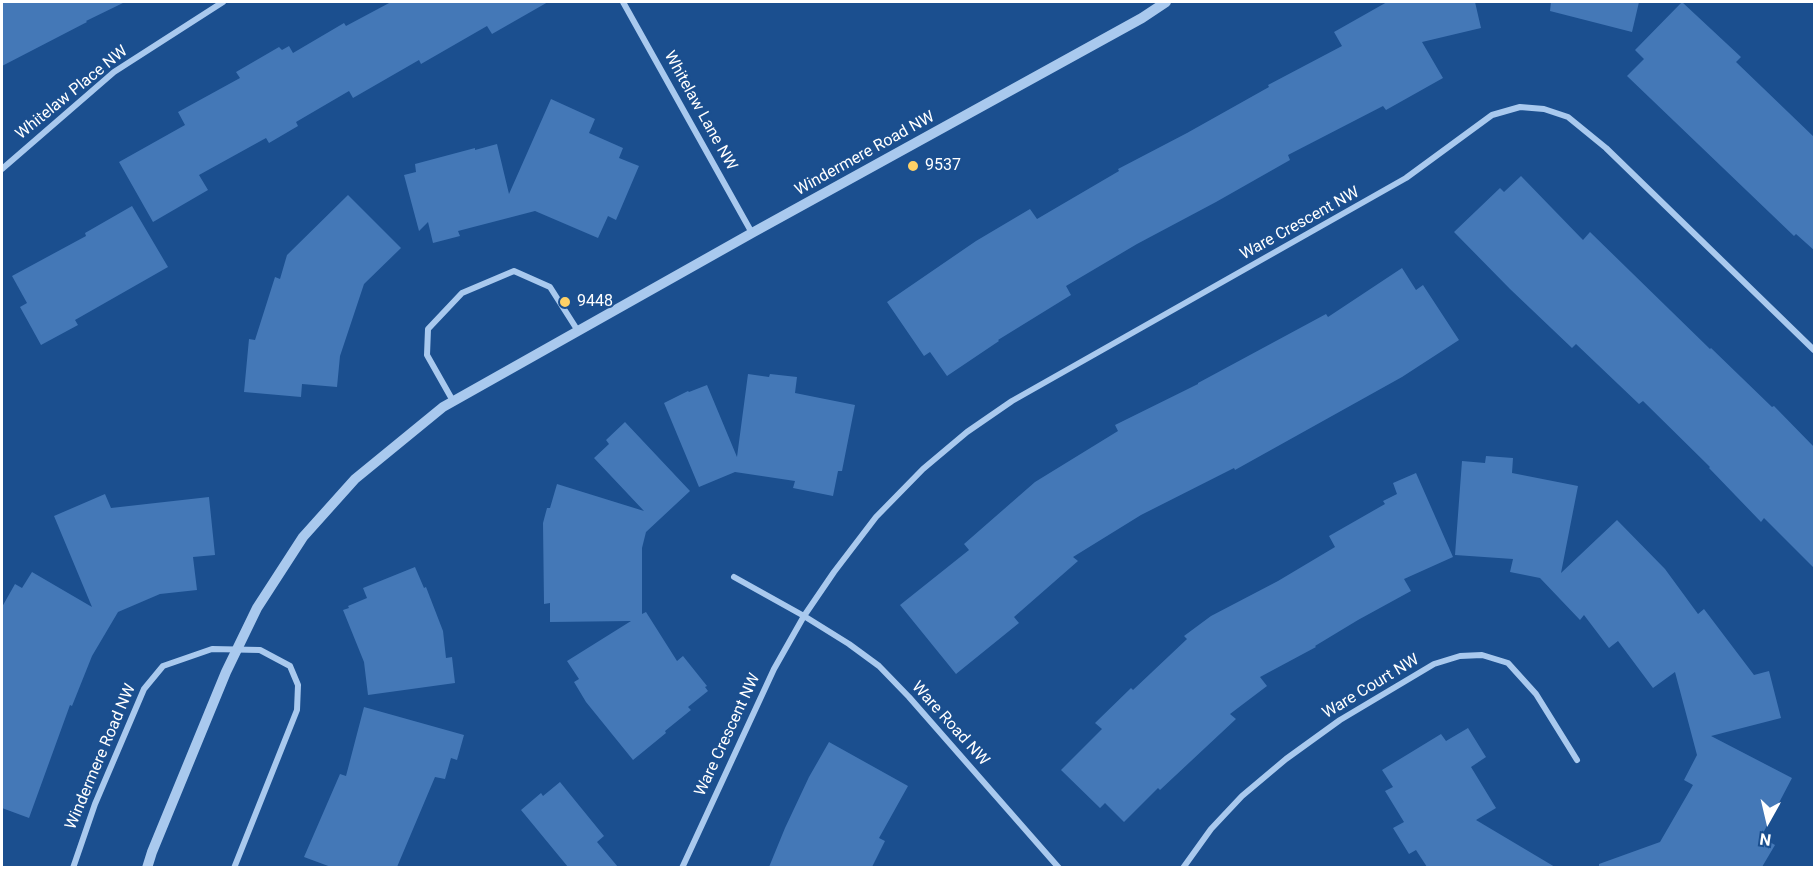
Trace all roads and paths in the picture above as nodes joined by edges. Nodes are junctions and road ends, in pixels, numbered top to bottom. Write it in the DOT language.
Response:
graph roads {
  1 [pos="223,2"];
  2 [pos="623,2"];
  3 [pos="1166,2"];
  4 [pos="2,169"];
  5 [pos="752,233"];
  6 [pos="578,331"];
  7 [pos="1815,350"];
  8 [pos="453,401"];
  9 [pos="734,577"];
  10 [pos="804,616"];
  11 [pos="237,650"];
  12 [pos="1577,760"];
  13 [pos="73,867"];
  14 [pos="147,867"];
  15 [pos="234,867"];
  16 [pos="682,867"];
  17 [pos="1059,867"];
  18 [pos="1183,867"];
  1 -- 4 [label="street, Whitelaw Place NW"];
  2 -- 5 [label="street, Whitelaw Lane NW"];
  3 -- 5 [label="street, Windermere Road NW"];
  5 -- 6 [label="street, Windermere Road NW"];
  6 -- 8 [label="street, Windermere Road NW"];
  6 -- 8 [label="street"];
  7 -- 10 [label="street, Ware Crescent NW"];
  8 -- 11 [label="street, Windermere Road NW"];
  9 -- 10 [label="street"];
  10 -- 16 [label="street, Ware Crescent NW"];
  10 -- 17 [label="street, Ware Road NW"];
  11 -- 13 [label="street, Windermere Road NW"];
  11 -- 14 [label="street, Windermere Road NW"];
  11 -- 15 [label="street, Windermere Road NW"];
  12 -- 18 [label="street, Ware Court NW"];
}
